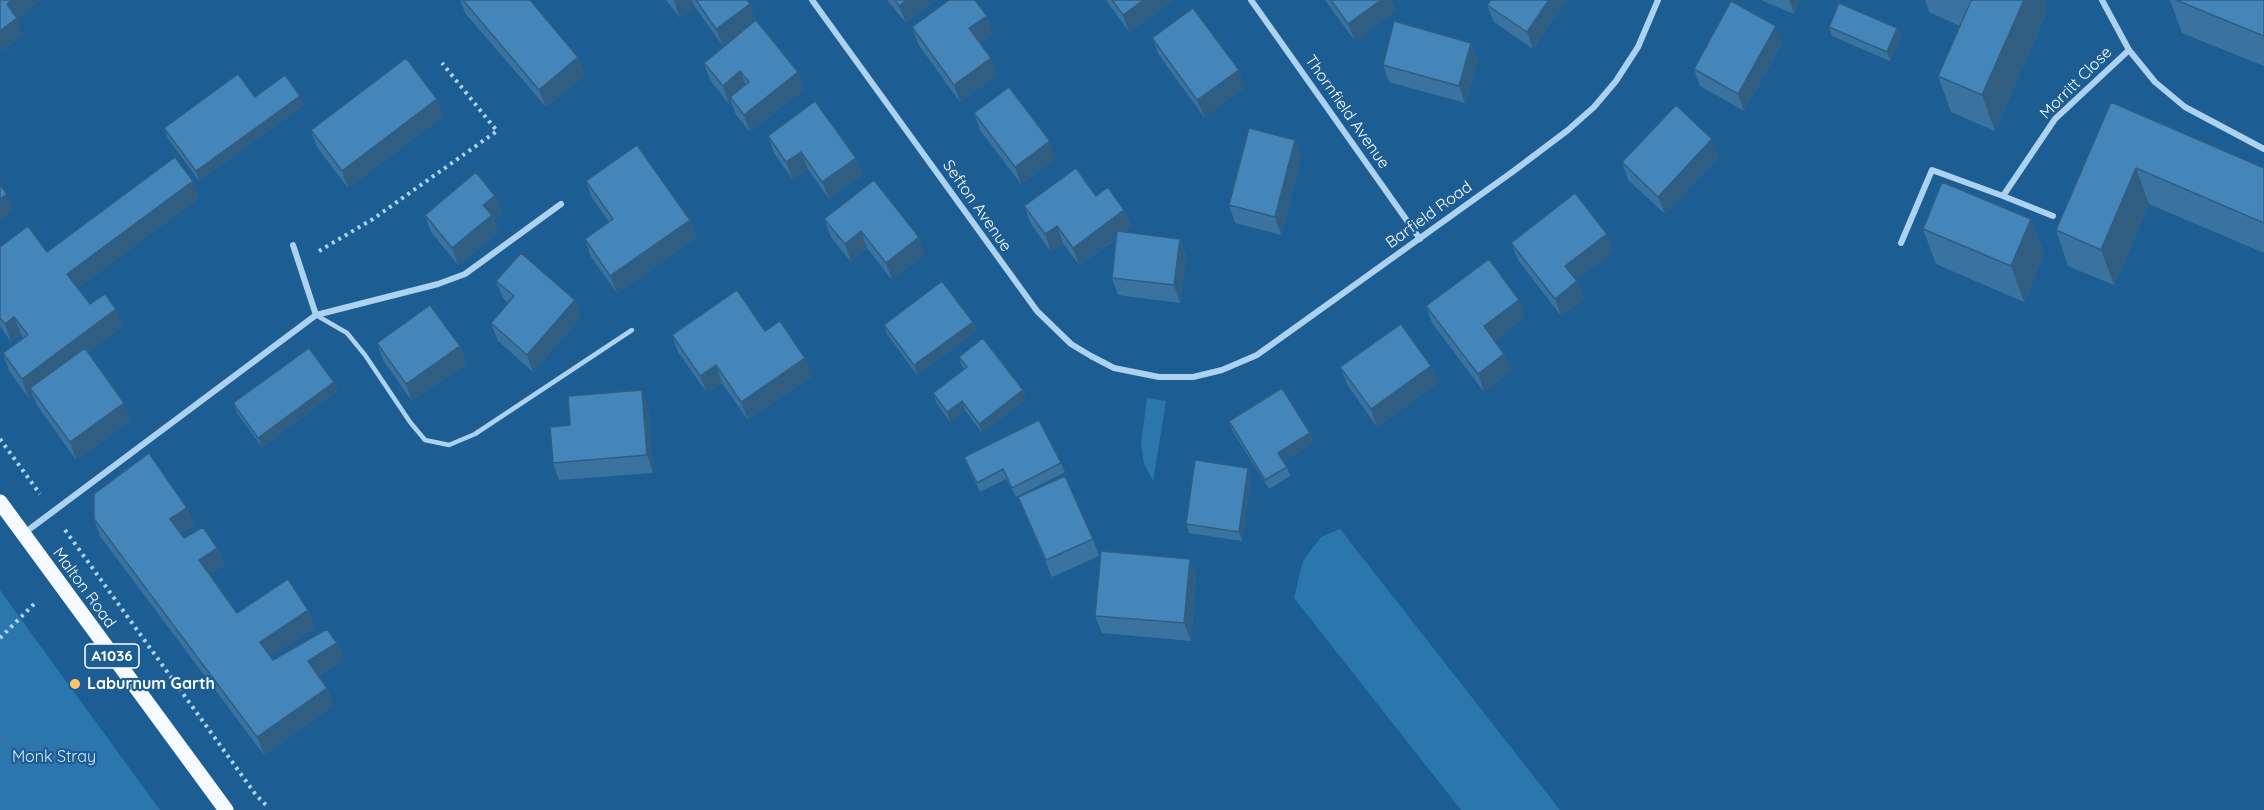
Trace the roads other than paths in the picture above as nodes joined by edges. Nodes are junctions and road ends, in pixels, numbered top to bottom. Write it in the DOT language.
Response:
graph roads {
  1 [pos="812,0"];
  2 [pos="1251,0"];
  3 [pos="1658,0"];
  4 [pos="2102,0"];
  5 [pos="2129,50"];
  6 [pos="2264,149"];
  7 [pos="2003,196"];
  8 [pos="561,204"];
  9 [pos="2054,216"];
  10 [pos="1420,239"];
  11 [pos="1901,243"];
  12 [pos="293,245"];
  13 [pos="316,315"];
  14 [pos="632,330"];
  15 [pos="1159,377"];
  16 [pos="0,502"];
  17 [pos="23,534"];
  18 [pos="226,810"];
  1 -- 15 [label="street, Sefton Avenue"];
  2 -- 10 [label="street, Thornfield Avenue"];
  3 -- 10 [label="street, Barfield Road"];
  4 -- 5 [label="street, Morritt Close"];
  5 -- 6 [label="street, Morritt Close"];
  5 -- 7 [label="street, Morritt Close"];
  7 -- 9 [label="street"];
  7 -- 11 [label="street"];
  8 -- 13 [label="street"];
  10 -- 15 [label="street, Barfield Road"];
  12 -- 13 [label="street"];
  13 -- 14 [label="lane"];
  13 -- 17 [label="street"];
  16 -- 17 [label="main road, Malton Road / A1036"];
  17 -- 18 [label="main road, Malton Road / A1036"];
}
